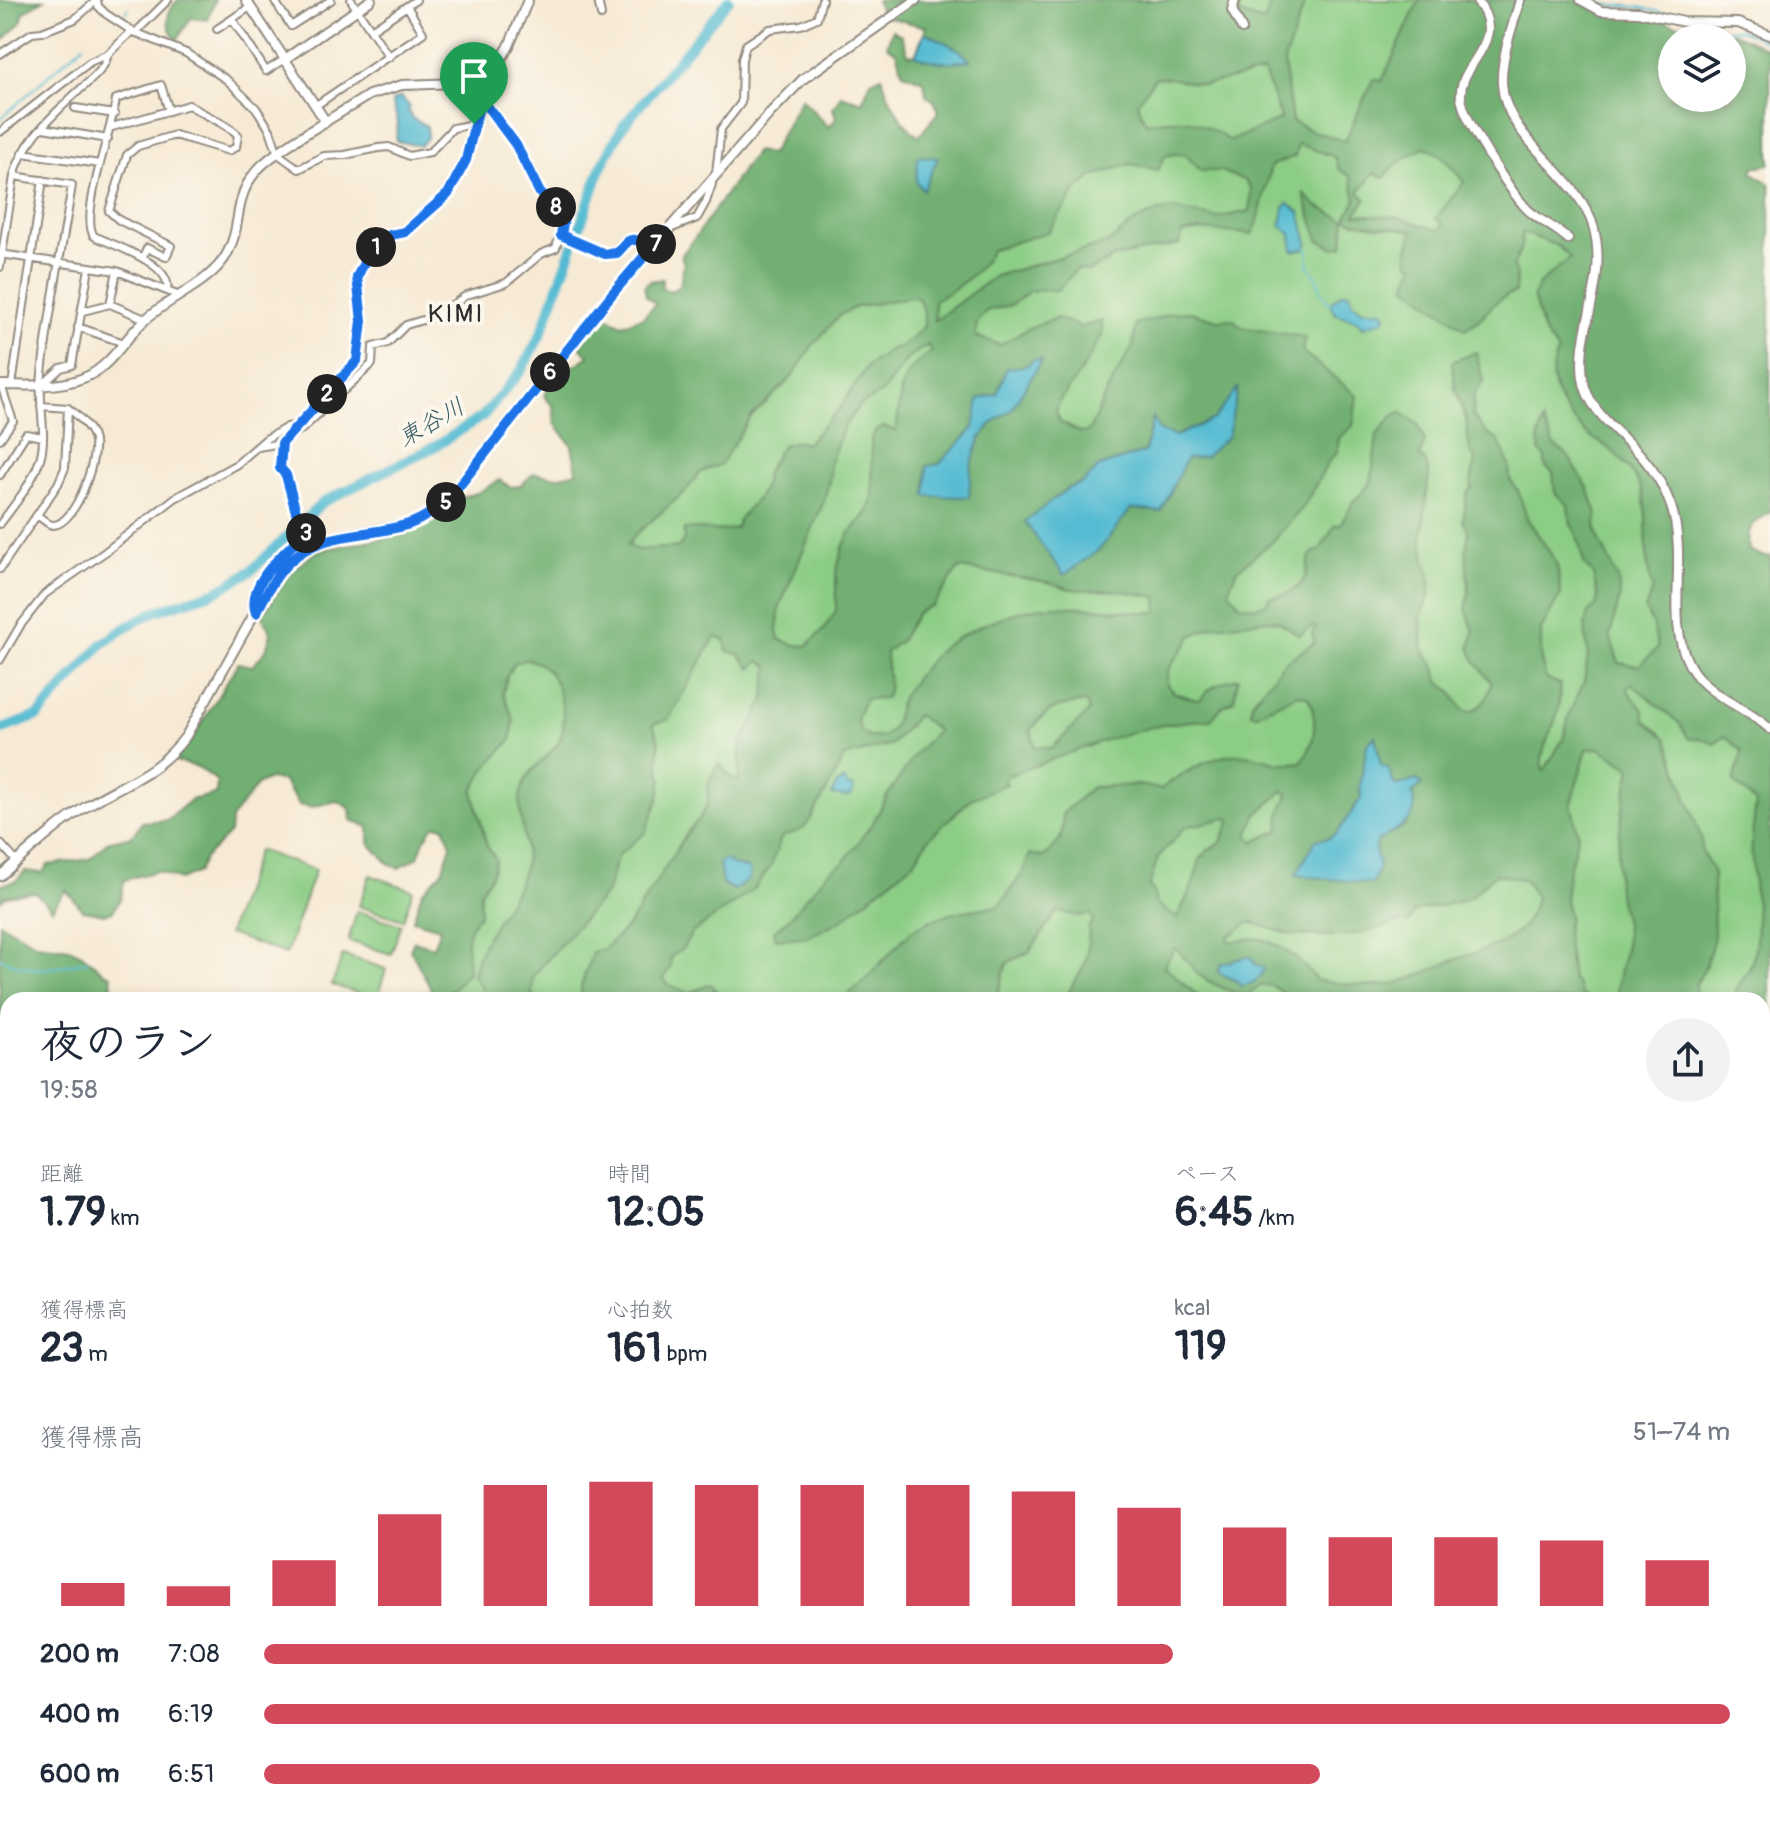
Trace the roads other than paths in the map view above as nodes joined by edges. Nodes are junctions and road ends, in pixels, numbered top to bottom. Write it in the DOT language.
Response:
graph roads {
  1 [pos="97,0"];
  2 [pos="168,0"];
  3 [pos="274,0"];
  4 [pos="313,0"];
  5 [pos="331,0"];
  6 [pos="351,0"];
  7 [pos="371,0"];
  8 [pos="416,0"];
  9 [pos="528,0"];
  10 [pos="598,0"];
  11 [pos="822,0"];
  12 [pos="916,0"];
  13 [pos="1235,0"];
  14 [pos="1476,0"];
  15 [pos="1520,0"];
  16 [pos="1581,0"];
  17 [pos="248,4"];
  18 [pos="407,6"];
  19 [pos="319,8"];
  20 [pos="357,9"];
  21 [pos="601,15"];
  22 [pos="232,19"];
  23 [pos="217,29"];
  24 [pos="1242,29"];
  25 [pos="371,30"];
  26 [pos="134,32"];
  27 [pos="1770,35"];
  28 [pos="0,54"];
  29 [pos="108,54"];
  30 [pos="389,57"];
  31 [pos="285,59"];
  32 [pos="488,82"];
  33 [pos="481,98"];
  34 [pos="315,106"];
  35 [pos="75,108"];
  36 [pos="169,111"];
  37 [pos="115,114"];
  38 [pos="326,122"];
  39 [pos="474,124"];
  40 [pos="112,127"];
  41 [pos="43,128"];
  42 [pos="0,132"];
  43 [pos="108,139"];
  44 [pos="22,153"];
  45 [pos="278,154"];
  46 [pos="100,164"];
  47 [pos="716,173"];
  48 [pos="14,176"];
  49 [pos="43,180"];
  50 [pos="665,232"];
  51 [pos="563,237"];
  52 [pos="1568,239"];
  53 [pos="1,254"];
  54 [pos="142,258"];
  55 [pos="31,259"];
  56 [pos="60,262"];
  57 [pos="0,267"];
  58 [pos="89,268"];
  59 [pos="117,271"];
  60 [pos="167,290"];
  61 [pos="177,295"];
  62 [pos="110,304"];
  63 [pos="83,311"];
  64 [pos="145,319"];
  65 [pos="78,327"];
  66 [pos="124,343"];
  67 [pos="1,385"];
  68 [pos="12,385"];
  69 [pos="41,386"];
  70 [pos="41,406"];
  71 [pos="68,408"];
  72 [pos="296,426"];
  73 [pos="289,435"];
  74 [pos="43,437"];
  75 [pos="0,439"];
  76 [pos="282,443"];
  77 [pos="255,447"];
  78 [pos="0,475"];
  79 [pos="37,515"];
  80 [pos="0,524"];
  81 [pos="0,569"];
  82 [pos="256,613"];
  83 [pos="0,660"];
  84 [pos="1770,729"];
  85 [pos="0,843"];
  86 [pos="17,862"];
  87 [pos="0,876"];
  1 -- 26 [label="street"];
  1 -- 28 [label="street"];
  2 -- 26 [label="street"];
  3 -- 19 [label="street"];
  4 -- 19 [label="street"];
  5 -- 19 [label="street"];
  6 -- 20 [label="street"];
  7 -- 20 [label="street"];
  8 -- 18 [label="street"];
  9 -- 32 [label="street"];
  10 -- 21 [label="street"];
  11 -- 47 [label="street"];
  12 -- 47 [label="street"];
  13 -- 24 [label="street"];
  14 -- 52 [label="street"];
  15 -- 84 [label="street"];
  16 -- 27 [label="street"];
  17 -- 22 [label="street"];
  17 -- 31 [label="street"];
  18 -- 25 [label="street"];
  18 -- 30 [label="street"];
  20 -- 25 [label="street"];
  20 -- 31 [label="street"];
  22 -- 23 [label="street"];
  22 -- 31 [label="street"];
  25 -- 30 [label="street"];
  26 -- 29 [label="street"];
  26 -- 45 [label="street"];
  29 -- 41 [label="street"];
  29 -- 42 [label="street"];
  30 -- 34 [label="street"];
  31 -- 34 [label="street"];
  32 -- 33 [label="street"];
  32 -- 38 [label="street"];
  33 -- 39 [label="street"];
  33 -- 51 [label="street"];
  34 -- 38 [label="street"];
  35 -- 37 [label="street"];
  36 -- 37 [label="street"];
  36 -- 40 [label="street"];
  36 -- 54 [label="street"];
  37 -- 40 [label="street"];
  38 -- 45 [label="street"];
  39 -- 45 [label="street"];
  39 -- 72 [label="street"];
  40 -- 43 [label="street"];
  41 -- 43 [label="street"];
  41 -- 44 [label="street"];
  43 -- 46 [label="street"];
  44 -- 46 [label="street"];
  44 -- 48 [label="street"];
  45 -- 61 [label="street"];
  46 -- 54 [label="street"];
  47 -- 50 [label="street"];
  47 -- 50 [label="street"];
  48 -- 49 [label="street"];
  48 -- 53 [label="street"];
  49 -- 55 [label="street"];
  49 -- 56 [label="street"];
  50 -- 51 [label="street"];
  50 -- 82 [label="street"];
  51 -- 73 [label="street"];
  53 -- 55 [label="street"];
  53 -- 57 [label="street"];
  54 -- 60 [label="street"];
  55 -- 56 [label="street"];
  55 -- 68 [label="street"];
  56 -- 58 [label="street"];
  56 -- 69 [label="street"];
  58 -- 59 [label="street"];
  58 -- 63 [label="street"];
  59 -- 60 [label="street"];
  59 -- 62 [label="street"];
  60 -- 61 [label="street"];
  61 -- 64 [label="street"];
  62 -- 63 [label="street"];
  62 -- 64 [label="street"];
  63 -- 65 [label="street"];
  64 -- 66 [label="street"];
  65 -- 66 [label="street"];
  65 -- 69 [label="street"];
  66 -- 69 [label="street"];
  67 -- 68 [label="street"];
  67 -- 75 [label="street"];
  68 -- 69 [label="street"];
  69 -- 70 [label="street"];
  70 -- 71 [label="street"];
  70 -- 74 [label="street"];
  71 -- 79 [label="street"];
  71 -- 79 [label="street"];
  72 -- 73 [label="street"];
  72 -- 77 [label="street"];
  73 -- 76 [label="street"];
  74 -- 78 [label="street"];
  74 -- 80 [label="street"];
  76 -- 77 [label="street"];
  76 -- 82 [label="street"];
  77 -- 83 [label="street"];
  79 -- 81 [label="street"];
  82 -- 86 [label="street"];
  85 -- 86 [label="street"];
  86 -- 87 [label="street"];
}
